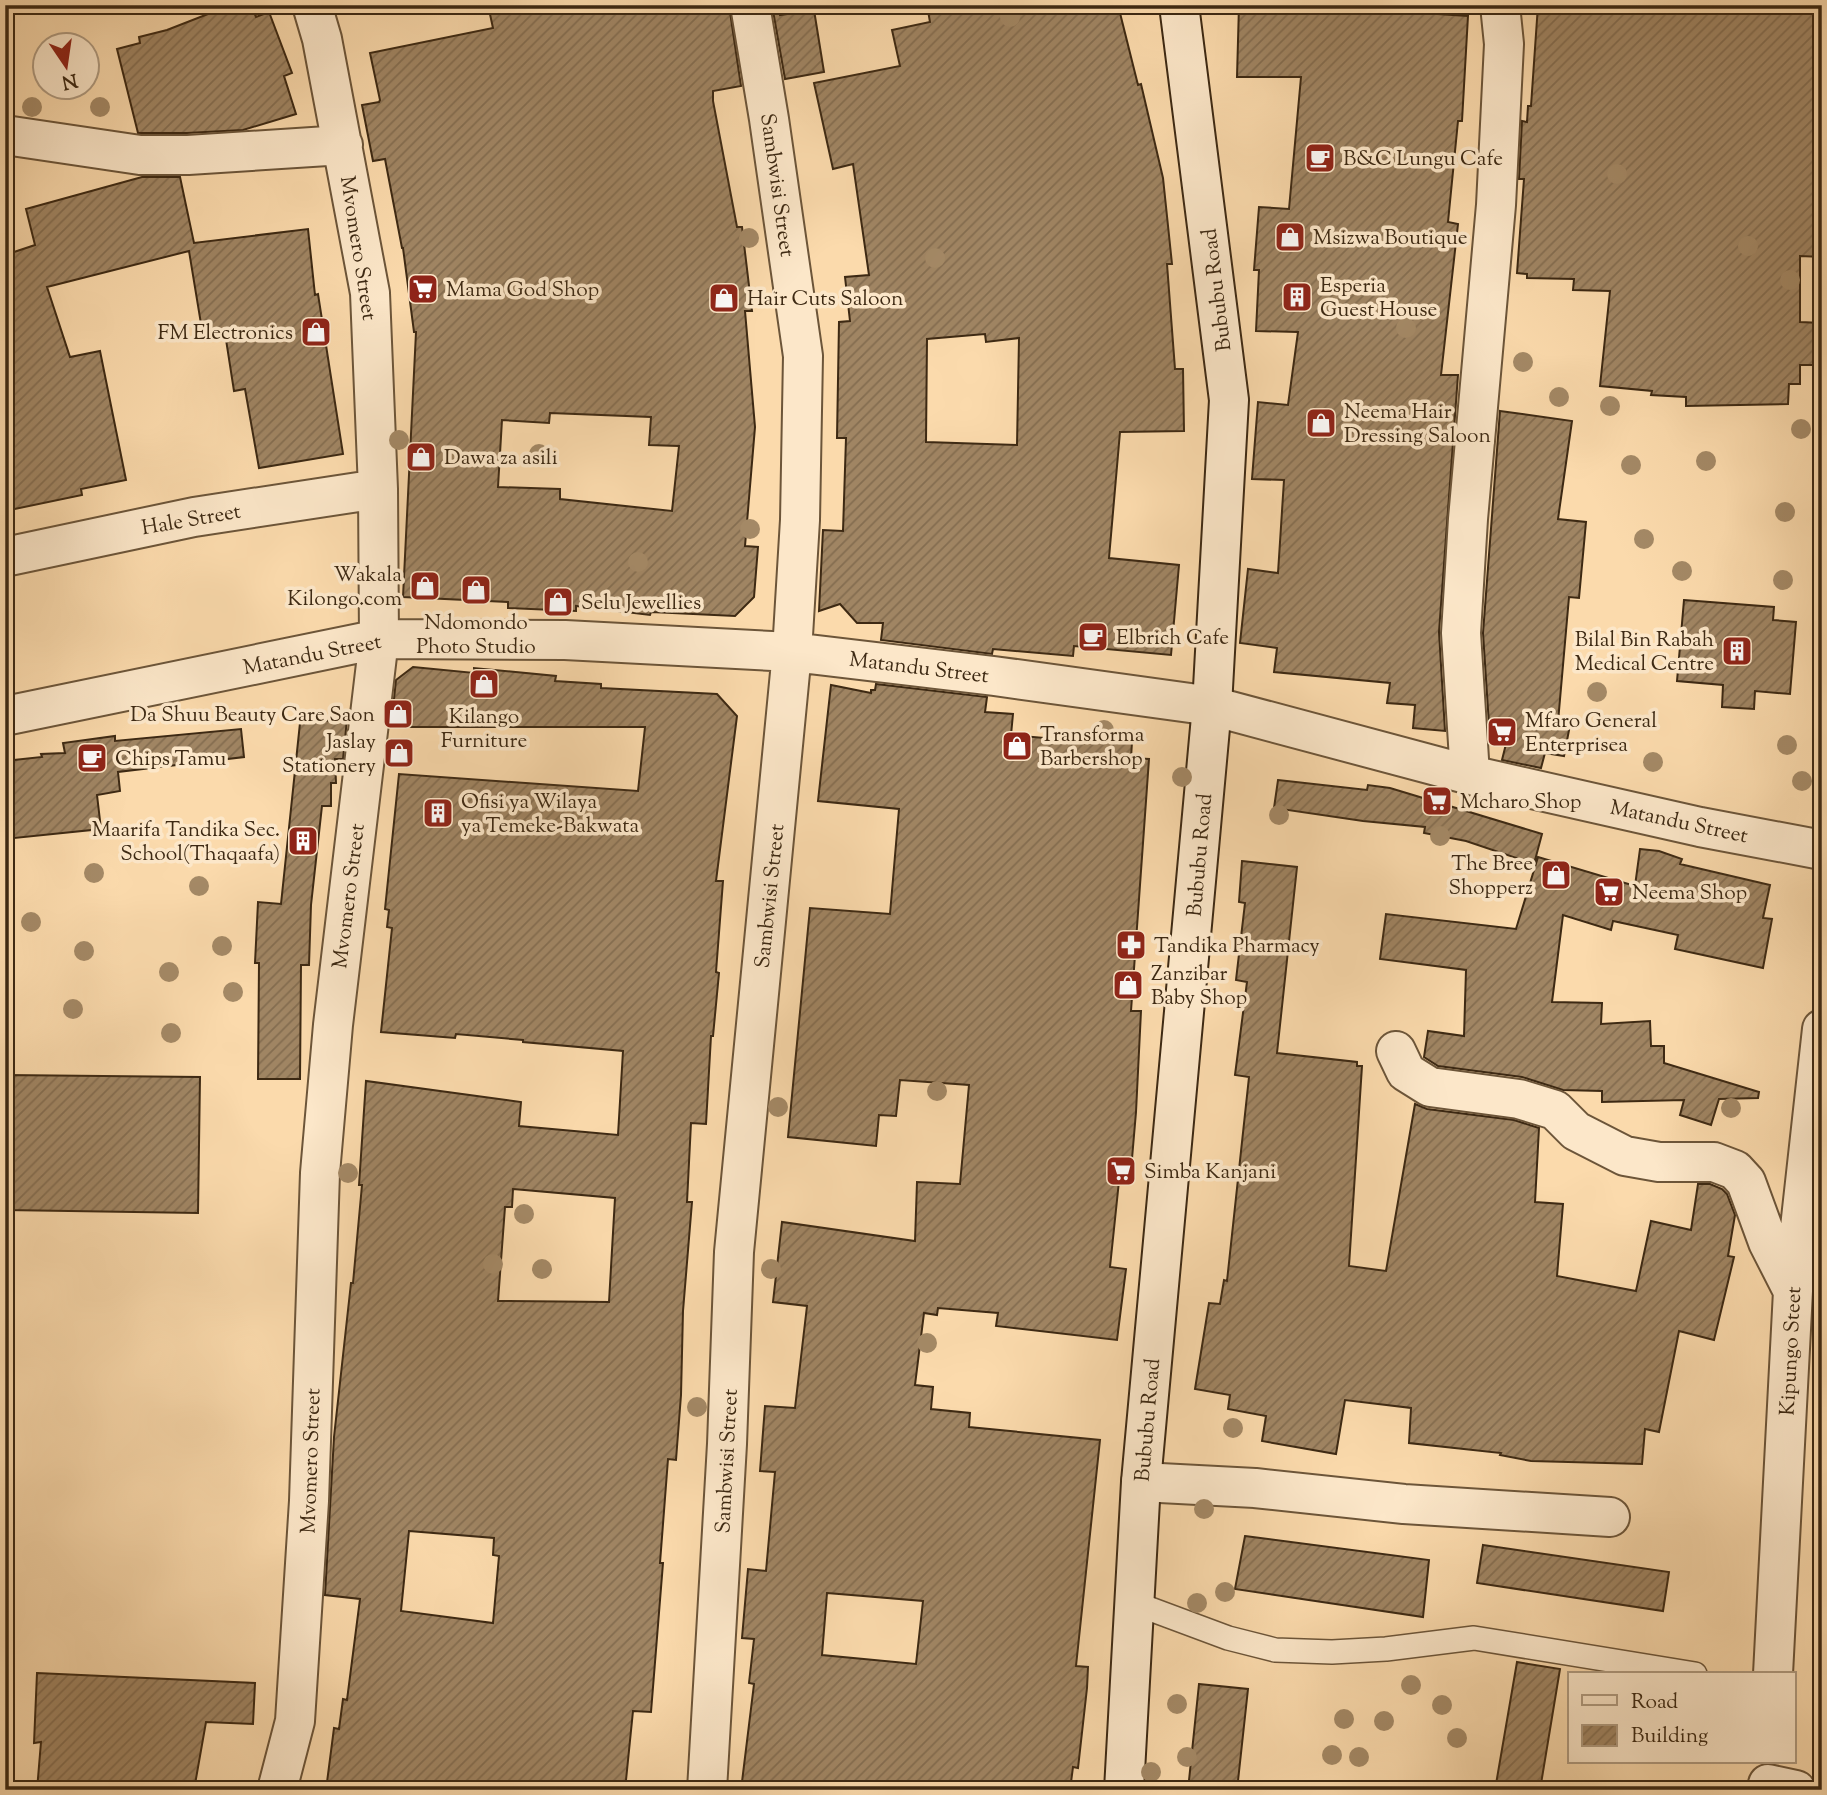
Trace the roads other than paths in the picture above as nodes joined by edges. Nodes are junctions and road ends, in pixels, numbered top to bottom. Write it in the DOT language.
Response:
graph roads {
  1 [pos="312,5"];
  2 [pos="750,5"];
  3 [pos="1179,5"];
  4 [pos="1500,5"];
  5 [pos="5,135"];
  6 [pos="343,145"];
  7 [pos="378,489"];
  8 [pos="5,557"];
  9 [pos="379,639"];
  10 [pos="792,652"];
  11 [pos="1212,706"];
  12 [pos="5,716"];
  13 [pos="1470,775"];
  14 [pos="1822,850"];
  15 [pos="1822,1028"];
  16 [pos="1396,1051"];
  17 [pos="1793,1291"];
  18 [pos="1805,1361"];
  19 [pos="1141,1482"];
  20 [pos="1610,1517"];
  21 [pos="1134,1603"];
  22 [pos="1683,1672"];
  23 [pos="1773,1672"];
  24 [pos="277,1790"];
  25 [pos="707,1790"];
  26 [pos="1124,1790"];
  1 -- 6 [label="street, Mvomero Street"];
  2 -- 10 [label="street, Sambwisi Street"];
  3 -- 11 [label="street, Bububu Road"];
  4 -- 13 [label="street"];
  5 -- 6 [label="street"];
  6 -- 7 [label="street, Mvomero Street"];
  7 -- 8 [label="street, Hale Street"];
  7 -- 9 [label="street, Mvomero Street"];
  9 -- 10 [label="street, Matandu Street"];
  9 -- 12 [label="street, Matandu Street"];
  9 -- 24 [label="street, Mvomero Street"];
  10 -- 11 [label="street, Matandu Street"];
  10 -- 25 [label="street, Sambwisi Street"];
  11 -- 13 [label="street, Matandu Street"];
  11 -- 19 [label="street, Bububu Road"];
  13 -- 14 [label="street, Matandu Street"];
  15 -- 17 [label="street, Kipungo Steet"];
  16 -- 17 [label="street"];
  17 -- 18 [label="street, Kipungo Steet"];
  18 -- 23 [label="street, Kipungo Steet"];
  19 -- 20 [label="street"];
  19 -- 21 [label="street, Bububu Road"];
  21 -- 22 [label="lane"];
  21 -- 26 [label="street, Bububu Road"];
}
